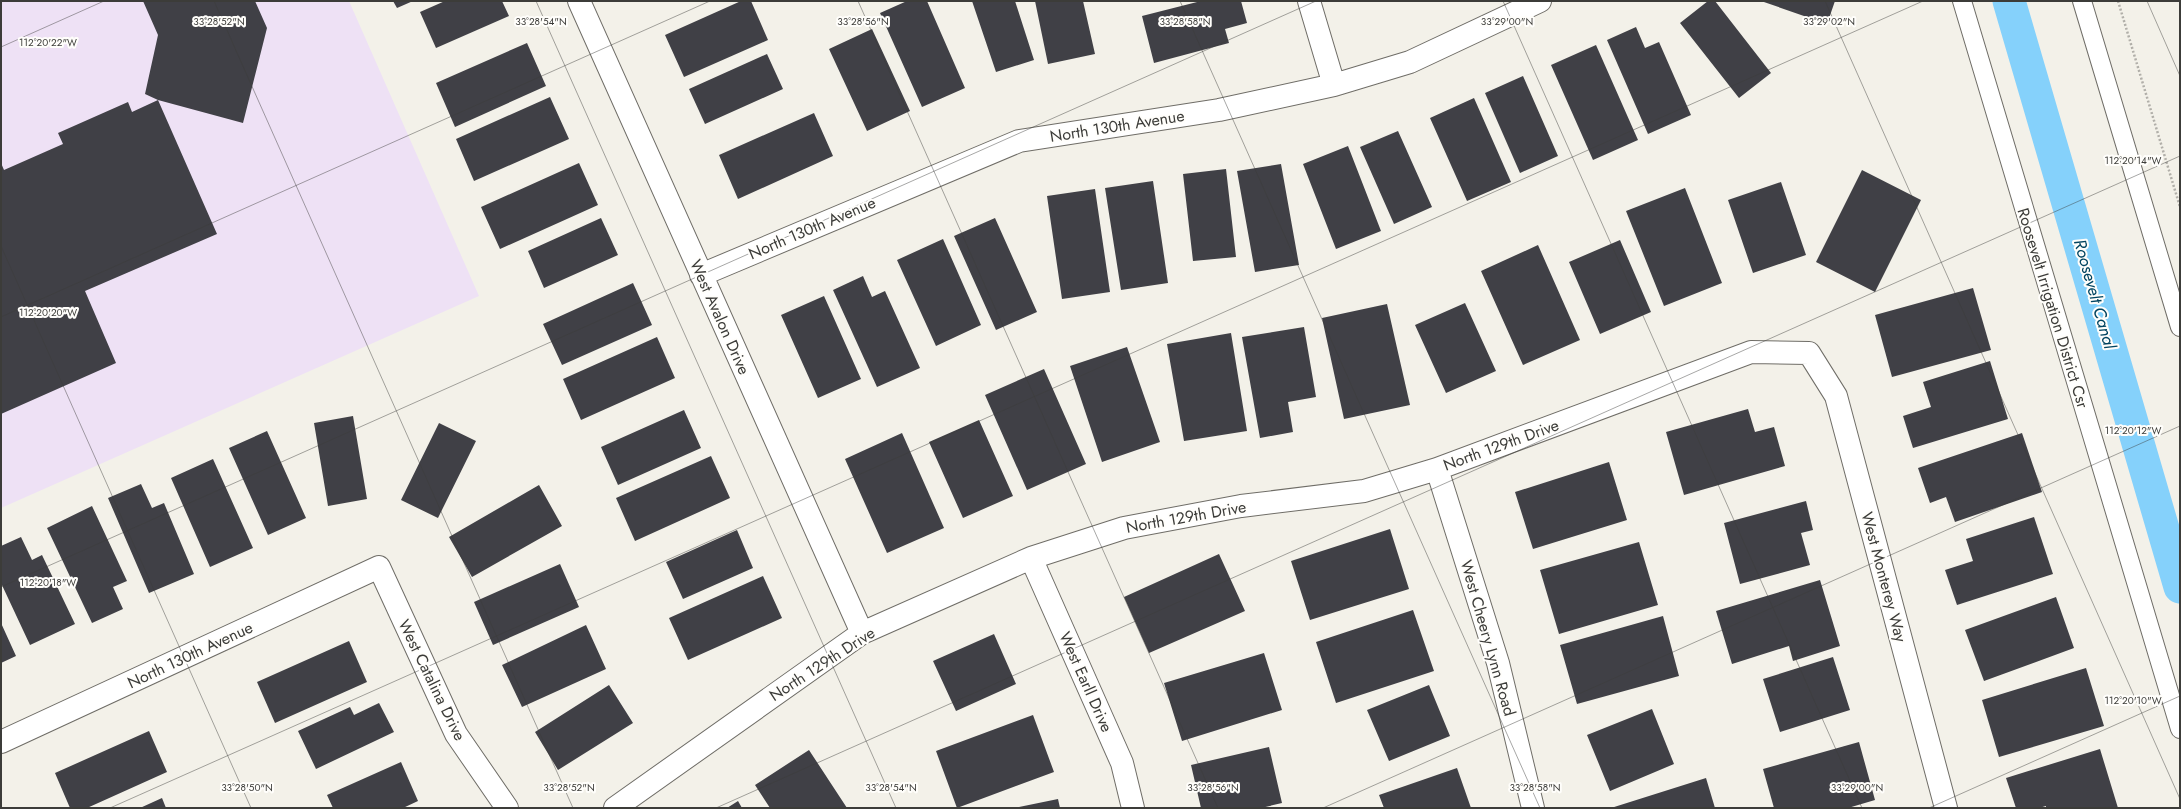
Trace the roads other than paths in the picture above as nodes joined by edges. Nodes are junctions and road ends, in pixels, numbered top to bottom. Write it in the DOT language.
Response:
graph roads {
  1 [pos="578,1"];
  2 [pos="1310,1"];
  3 [pos="1540,1"];
  4 [pos="1962,1"];
  5 [pos="2082,1"];
  6 [pos="1334,85"];
  7 [pos="701,275"];
  8 [pos="2180,327"];
  9 [pos="1809,353"];
  10 [pos="1438,469"];
  11 [pos="1031,558"];
  12 [pos="379,567"];
  13 [pos="862,633"];
  14 [pos="2180,730"];
  15 [pos="1,742"];
  16 [pos="507,808"];
  17 [pos="615,808"];
  18 [pos="1133,808"];
  19 [pos="1533,808"];
  20 [pos="1946,808"];
  1 -- 7 [label="street, West Avalon Drive"];
  2 -- 6 [label="street"];
  3 -- 6 [label="street, North 130th Avenue"];
  4 -- 14 [label="lane, Roosevelt Irrigation District Csr"];
  5 -- 8 [label="lane"];
  6 -- 7 [label="street, North 130th Avenue"];
  7 -- 13 [label="street, West Avalon Drive"];
  9 -- 10 [label="street, North 129th Drive"];
  9 -- 20 [label="street, West Monterey Way"];
  10 -- 11 [label="street, North 129th Drive"];
  10 -- 19 [label="street, West Cheery Lynn Road"];
  11 -- 13 [label="street, North 129th Drive"];
  11 -- 18 [label="street, West Earll Drive"];
  12 -- 15 [label="street, North 130th Avenue"];
  12 -- 16 [label="street, West Catalina Drive"];
  13 -- 17 [label="street, North 129th Drive"];
}
